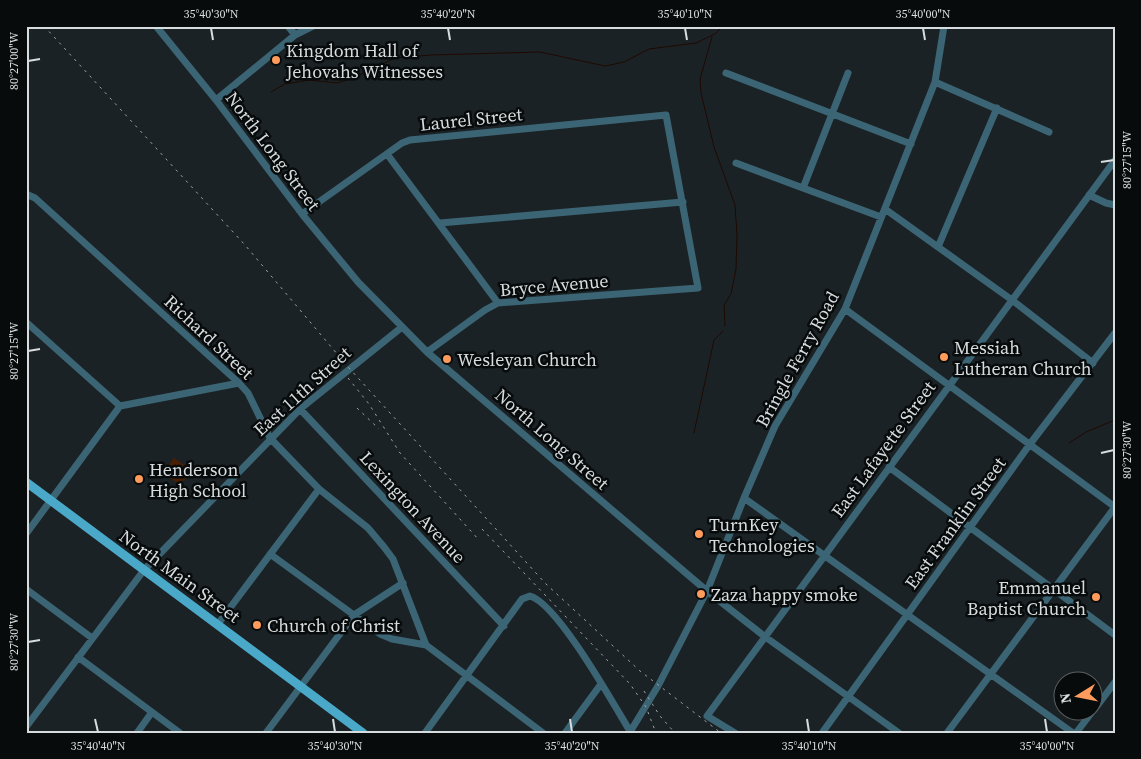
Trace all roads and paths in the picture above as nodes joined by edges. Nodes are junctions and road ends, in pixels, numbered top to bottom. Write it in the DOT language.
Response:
graph roads {
  1 [pos="156,26"];
  2 [pos="288,26"];
  3 [pos="313,26"];
  4 [pos="944,26"];
  5 [pos="295,35"];
  6 [pos="848,72"];
  7 [pos="726,73"];
  8 [pos="935,82"];
  9 [pos="216,100"];
  10 [pos="997,108"];
  11 [pos="831,113"];
  12 [pos="1048,132"];
  13 [pos="911,144"];
  14 [pos="387,154"];
  15 [pos="1115,160"];
  16 [pos="736,163"];
  17 [pos="803,188"];
  18 [pos="26,194"];
  19 [pos="1089,195"];
  20 [pos="683,202"];
  21 [pos="1115,204"];
  22 [pos="885,209"];
  23 [pos="302,214"];
  24 [pos="881,217"];
  25 [pos="440,223"];
  26 [pos="938,247"];
  27 [pos="1012,300"];
  28 [pos="498,303"];
  29 [pos="845,309"];
  30 [pos="26,322"];
  31 [pos="402,327"];
  32 [pos="1115,333"];
  33 [pos="427,352"];
  34 [pos="1094,362"];
  35 [pos="239,383"];
  36 [pos="949,386"];
  37 [pos="120,406"];
  38 [pos="300,409"];
  39 [pos="270,438"];
  40 [pos="1030,444"];
  41 [pos="889,467"];
  42 [pos="26,482"];
  43 [pos="319,489"];
  44 [pos="744,498"];
  45 [pos="52,500"];
  46 [pos="1115,507"];
  47 [pos="970,528"];
  48 [pos="26,534"];
  49 [pos="270,554"];
  50 [pos="824,554"];
  51 [pos="144,570"];
  52 [pos="403,583"];
  53 [pos="26,589"];
  54 [pos="1054,590"];
  55 [pos="707,591"];
  56 [pos="908,614"];
  57 [pos="354,616"];
  58 [pos="218,624"];
  59 [pos="504,626"];
  60 [pos="1115,635"];
  61 [pos="764,636"];
  62 [pos="92,638"];
  63 [pos="426,645"];
  64 [pos="78,658"];
  65 [pos="991,673"];
  66 [pos="467,675"];
  67 [pos="1115,682"];
  68 [pos="601,684"];
  69 [pos="301,686"];
  70 [pos="848,696"];
  71 [pos="1104,696"];
  72 [pos="152,712"];
  73 [pos="1084,722"];
  74 [pos="26,727"];
  75 [pos="630,732"];
  76 [pos="137,733"];
  77 [pos="180,733"];
  78 [pos="266,733"];
  79 [pos="364,733"];
  80 [pos="426,733"];
  81 [pos="543,733"];
  82 [pos="565,733"];
  83 [pos="735,733"];
  84 [pos="822,733"];
  85 [pos="899,733"];
  86 [pos="947,733"];
  87 [pos="1074,733"];
  1 -- 9 [label="street, North Long Street"];
  2 -- 5 [label="street"];
  3 -- 5 [label="street"];
  4 -- 8 [label="street, Bringle Ferry Road"];
  5 -- 9 [label="street"];
  6 -- 11 [label="street"];
  7 -- 11 [label="street"];
  8 -- 10 [label="street"];
  8 -- 13 [label="street, Bringle Ferry Road"];
  9 -- 23 [label="street, North Long Street"];
  10 -- 12 [label="street"];
  10 -- 26 [label="street"];
  11 -- 13 [label="street"];
  11 -- 17 [label="street"];
  13 -- 22 [label="street, Bringle Ferry Road"];
  14 -- 20 [label="street, Laurel Street"];
  14 -- 23 [label="street, Laurel Street"];
  14 -- 25 [label="street"];
  15 -- 19 [label="street, East Lafayette Street"];
  16 -- 17 [label="street"];
  17 -- 24 [label="street"];
  18 -- 35 [label="street, Richard Street"];
  19 -- 21 [label="street"];
  19 -- 27 [label="street, East Lafayette Street"];
  20 -- 25 [label="street"];
  20 -- 28 [label="street, Bryce Avenue"];
  22 -- 24 [label="street, Bringle Ferry Road"];
  22 -- 26 [label="street"];
  23 -- 31 [label="street, North Long Street"];
  24 -- 29 [label="street, Bringle Ferry Road"];
  25 -- 28 [label="street"];
  26 -- 27 [label="street"];
  27 -- 34 [label="street"];
  27 -- 36 [label="street, East Lafayette Street"];
  28 -- 33 [label="street, Bryce Avenue"];
  29 -- 36 [label="street"];
  29 -- 44 [label="street, Bringle Ferry Road"];
  30 -- 37 [label="street"];
  31 -- 33 [label="street, North Long Street"];
  31 -- 38 [label="street, East 11th Street"];
  32 -- 34 [label="street, East Franklin Street"];
  33 -- 55 [label="street, North Long Street"];
  34 -- 40 [label="street, East Franklin Street"];
  35 -- 37 [label="street"];
  35 -- 39 [label="street, Richard Street"];
  36 -- 40 [label="street"];
  36 -- 41 [label="street, East Lafayette Street"];
  37 -- 45 [label="street"];
  38 -- 39 [label="street, East 11th Street"];
  38 -- 59 [label="street, Lexington Avenue"];
  39 -- 43 [label="street, Richard Street"];
  39 -- 51 [label="street, East 11th Street"];
  40 -- 46 [label="street"];
  40 -- 47 [label="street, East Franklin Street"];
  41 -- 47 [label="street"];
  41 -- 50 [label="street, East Lafayette Street"];
  42 -- 45 [label="main road, North Main Street"];
  43 -- 49 [label="street"];
  43 -- 52 [label="street, Richard Street"];
  44 -- 50 [label="street"];
  44 -- 55 [label="street, Bringle Ferry Road"];
  45 -- 48 [label="street"];
  45 -- 51 [label="main road, North Main Street"];
  46 -- 54 [label="street"];
  47 -- 54 [label="street"];
  47 -- 56 [label="street, East Franklin Street"];
  49 -- 57 [label="street"];
  49 -- 58 [label="street"];
  50 -- 56 [label="street"];
  50 -- 61 [label="street, East Lafayette Street"];
  51 -- 58 [label="main road, North Main Street"];
  51 -- 62 [label="street, East 11th Street"];
  52 -- 57 [label="street"];
  52 -- 63 [label="street, Richard Street"];
  53 -- 62 [label="street"];
  54 -- 60 [label="street"];
  54 -- 65 [label="street"];
  55 -- 61 [label="street, North Long Street"];
  55 -- 75 [label="street, Bringle Ferry Road"];
  56 -- 65 [label="street"];
  56 -- 70 [label="street, East Franklin Street"];
  57 -- 63 [label="street"];
  57 -- 69 [label="street"];
  58 -- 69 [label="main road, North Main Street"];
  59 -- 66 [label="street"];
  59 -- 68 [label="street"];
  61 -- 70 [label="street, North Long Street"];
  61 -- 83 [label="street, East Lafayette Street"];
  62 -- 64 [label="street, East 11th Street"];
  63 -- 66 [label="street"];
  64 -- 72 [label="street"];
  64 -- 74 [label="street, East 11th Street"];
  65 -- 86 [label="street"];
  65 -- 87 [label="street"];
  66 -- 80 [label="street"];
  66 -- 81 [label="street"];
  67 -- 71 [label="street"];
  68 -- 75 [label="street"];
  68 -- 82 [label="street"];
  69 -- 78 [label="street"];
  69 -- 79 [label="main road, North Main Street"];
  70 -- 84 [label="street, East Franklin Street"];
  70 -- 85 [label="street, North Long Street"];
  72 -- 76 [label="street"];
  72 -- 77 [label="street"];
  73 -- 87 [label="street"];
}
